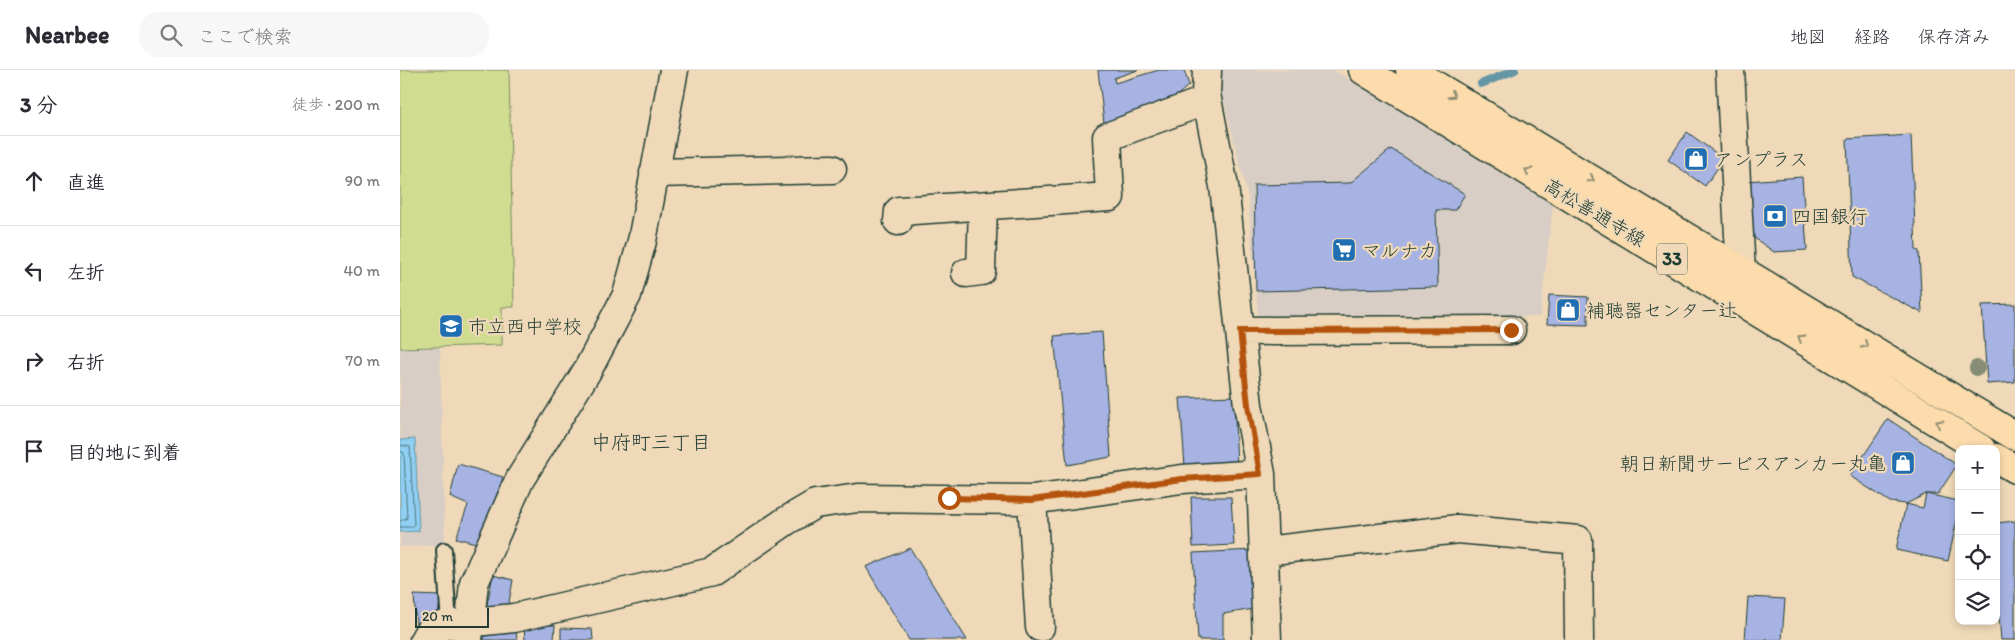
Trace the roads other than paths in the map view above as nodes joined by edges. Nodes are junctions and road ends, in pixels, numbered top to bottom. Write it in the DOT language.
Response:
graph roads {
  1 [pos="674,70"];
  2 [pos="1207,70"];
  3 [pos="1363,70"];
  4 [pos="1410,70"];
  5 [pos="1730,70"];
  6 [pos="1207,100"];
  7 [pos="832,169"];
  8 [pos="654,173"];
  9 [pos="983,206"];
  10 [pos="898,221"];
  11 [pos="1741,270"];
  12 [pos="966,273"];
  13 [pos="1743,303"];
  14 [pos="1511,330"];
  15 [pos="1240,331"];
  16 [pos="2015,436"];
  17 [pos="1974,445"];
  18 [pos="2000,460"];
  19 [pos="2015,469"];
  20 [pos="1260,474"];
  21 [pos="1032,500"];
  22 [pos="444,550"];
  23 [pos="1264,551"];
  24 [pos="1040,627"];
  25 [pos="462,629"];
  26 [pos="424,640"];
  27 [pos="1268,640"];
  28 [pos="1579,640"];
  1 -- 8 [label="street"];
  2 -- 6 [label="street"];
  13 -- 3 [label="main road, 高松善通寺線 / 33, one-way"];
  4 -- 11 [label="main road, 高松善通寺線 / 33, one-way"];
  5 -- 11 [label="street"];
  6 -- 9 [label="street"];
  6 -- 15 [label="street"];
  7 -- 8 [label="street"];
  8 -- 25 [label="street"];
  9 -- 10 [label="street"];
  9 -- 12 [label="street"];
  11 -- 13 [label="street"];
  11 -- 16 [label="main road, 高松善通寺線 / 33, one-way"];
  17 -- 13 [label="main road, 高松善通寺線 / 33, one-way"];
  14 -- 15 [label="street"];
  15 -- 20 [label="street"];
  18 -- 19 [label="main road"];
  20 -- 21 [label="street"];
  20 -- 23 [label="street"];
  21 -- 24 [label="street"];
  21 -- 25 [label="street"];
  22 -- 25 [label="lane"];
  23 -- 27 [label="street"];
  23 -- 28 [label="street"];
  25 -- 26 [label="street"];
}
